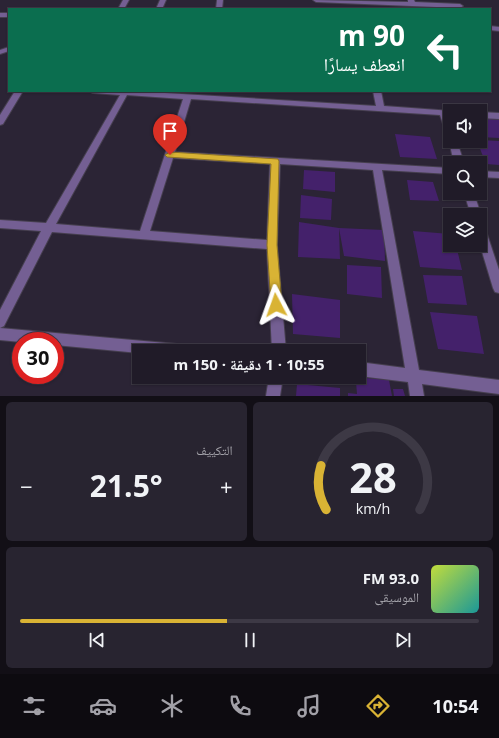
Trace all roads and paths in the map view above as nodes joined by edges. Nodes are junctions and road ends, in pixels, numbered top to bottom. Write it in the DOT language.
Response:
graph roads {
  1 [pos="316,0"];
  2 [pos="343,1"];
  3 [pos="412,2"];
  4 [pos="460,5"];
  5 [pos="358,6"];
  6 [pos="18,92"];
  7 [pos="125,92"];
  8 [pos="377,92"];
  9 [pos="188,97"];
  10 [pos="380,108"];
  11 [pos="443,113"];
  12 [pos="487,115"];
  13 [pos="499,116"];
  14 [pos="0,122"];
  15 [pos="170,155"];
  16 [pos="275,161"];
  17 [pos="377,167"];
  18 [pos="443,171"];
  19 [pos="487,174"];
  20 [pos="499,175"];
  21 [pos="0,224"];
  22 [pos="49,227"];
  23 [pos="144,234"];
  24 [pos="272,245"];
  25 [pos="487,246"];
  26 [pos="496,270"];
  27 [pos="499,288"];
  28 [pos="0,322"];
  29 [pos="0,334"];
  30 [pos="279,344"];
  31 [pos="132,346"];
  32 [pos="366,370"];
  33 [pos="414,376"];
  34 [pos="275,384"];
  35 [pos="499,387"];
  36 [pos="273,396"];
  37 [pos="417,396"];
  1 -- 2 [label="street"];
  2 -- 5 [label="street"];
  3 -- 4 [label="street"];
  3 -- 5 [label="street"];
  6 -- 14 [label="street"];
  7 -- 9 [label="street"];
  7 -- 22 [label="street"];
  8 -- 10 [label="street"];
  9 -- 10 [label="street"];
  9 -- 15 [label="street"];
  10 -- 11 [label="street"];
  12 -- 13 [label="street"];
  15 -- 16 [label="street"];
  15 -- 23 [label="street"];
  16 -- 17 [label="street"];
  16 -- 24 [label="street"];
  17 -- 18 [label="street"];
  17 -- 33 [label="street"];
  19 -- 20 [label="street"];
  21 -- 22 [label="street"];
  22 -- 23 [label="street"];
  22 -- 28 [label="street"];
  23 -- 24 [label="street"];
  24 -- 30 [label="street"];
  25 -- 26 [label="street"];
  26 -- 27 [label="street"];
  29 -- 31 [label="street"];
  32 -- 33 [label="street"];
  33 -- 35 [label="street"];
  33 -- 37 [label="street"];
  34 -- 36 [label="street"];
}
